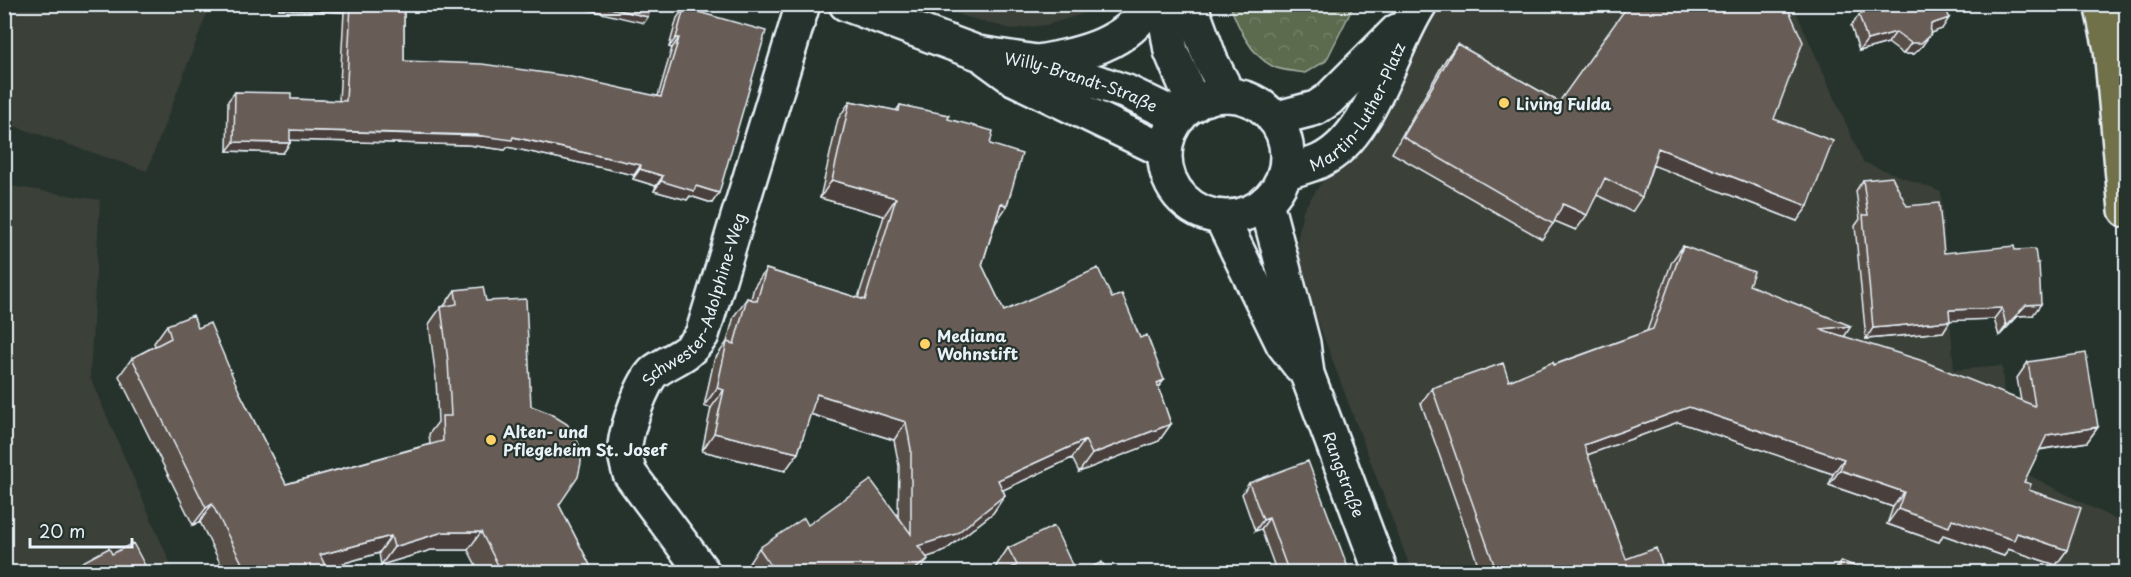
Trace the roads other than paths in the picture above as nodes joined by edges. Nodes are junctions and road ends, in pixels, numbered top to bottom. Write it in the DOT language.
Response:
graph roads {
  1 [pos="803,4"];
  2 [pos="846,4"];
  3 [pos="1150,4"];
  4 [pos="1163,4"];
  5 [pos="1190,4"];
  6 [pos="2101,4"];
  7 [pos="1415,12"];
  8 [pos="978,52"];
  9 [pos="1036,62"];
  10 [pos="1226,95"];
  11 [pos="1186,111"];
  12 [pos="1274,118"];
  13 [pos="1166,151"];
  14 [pos="1285,173"];
  15 [pos="1266,202"];
  16 [pos="2127,210"];
  17 [pos="1221,217"];
  18 [pos="1306,374"];
  19 [pos="703,573"];
  20 [pos="1381,573"];
  1 -- 19 [label="street, Schwester-Adolphine-Weg"];
  2 -- 8 [label="street, Willy-Brandt-Straße"];
  3 -- 9 [label="street"];
  4 -- 11 [label="street"];
  5 -- 10 [label="street"];
  6 -- 16 [label="main road"];
  7 -- 12 [label="street, Martin-Luther-Platz"];
  7 -- 14 [label="street, Martin-Luther-Platz"];
  8 -- 9 [label="street, Willy-Brandt-Straße"];
  8 -- 13 [label="street, Willy-Brandt-Straße"];
  9 -- 11 [label="street, Willy-Brandt-Straße"];
  10 -- 11 [label="street"];
  10 -- 12 [label="street"];
  11 -- 13 [label="street, Martin-Luther-Platz"];
  12 -- 14 [label="street, Martin-Luther-Platz"];
  13 -- 17 [label="street, Martin-Luther-Platz"];
  14 -- 15 [label="street, Martin-Luther-Platz"];
  15 -- 17 [label="street, Martin-Luther-Platz"];
  15 -- 18 [label="street, Rangstraße"];
  17 -- 18 [label="street, Rangstraße"];
  18 -- 20 [label="street, Rangstraße"];
}
